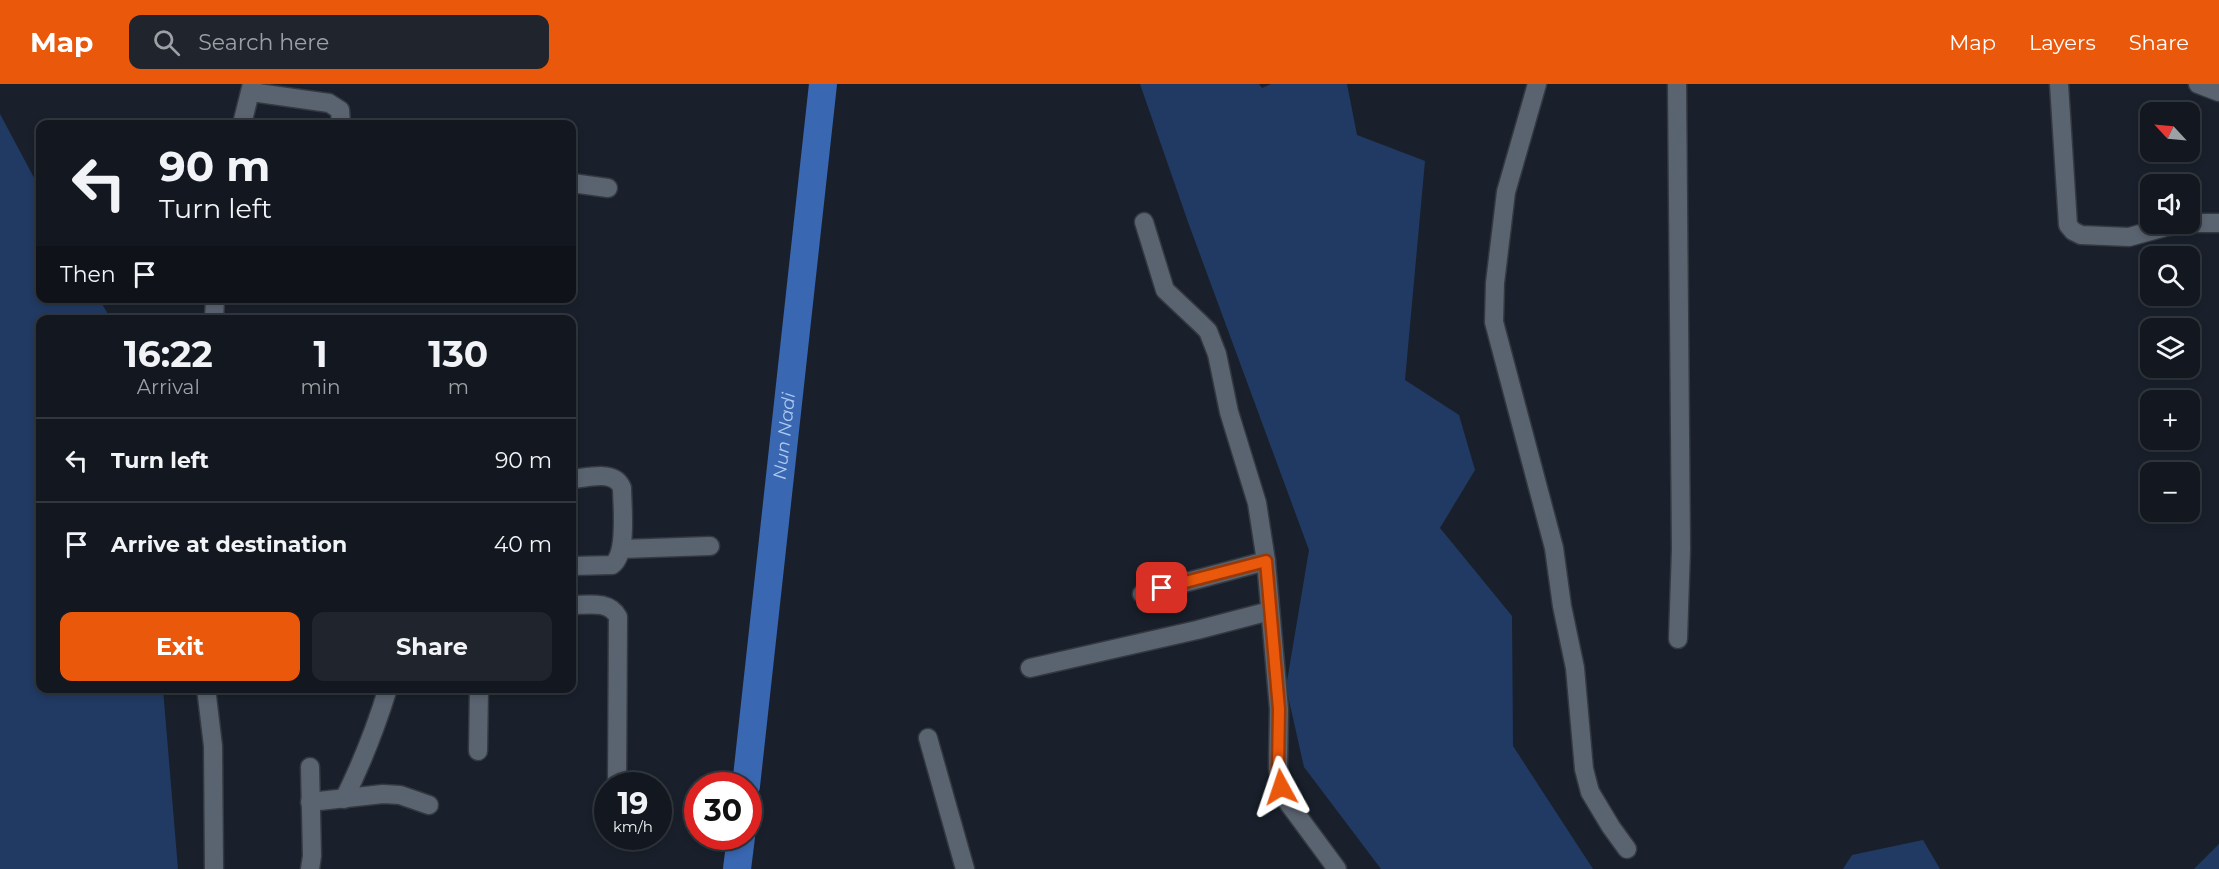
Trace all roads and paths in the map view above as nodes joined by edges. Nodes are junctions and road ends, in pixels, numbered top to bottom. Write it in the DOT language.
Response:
graph roads {
  1 [pos="1537,84"];
  2 [pos="1677,84"];
  3 [pos="2059,84"];
  4 [pos="2198,84"];
  5 [pos="252,88"];
  6 [pos="2219,92"];
  7 [pos="243,120"];
  8 [pos="340,120"];
  9 [pos="576,184"];
  10 [pos="608,188"];
  11 [pos="1144,222"];
  12 [pos="2200,223"];
  13 [pos="2219,223"];
  14 [pos="2140,234"];
  15 [pos="576,479"];
  16 [pos="710,546"];
  17 [pos="622,549"];
  18 [pos="1266,561"];
  19 [pos="576,566"];
  20 [pos="1142,594"];
  21 [pos="576,605"];
  22 [pos="1270,611"];
  23 [pos="1678,639"];
  24 [pos="1030,668"];
  25 [pos="207,693"];
  26 [pos="387,693"];
  27 [pos="479,693"];
  28 [pos="928,738"];
  29 [pos="478,751"];
  30 [pos="310,767"];
  31 [pos="617,772"];
  32 [pos="344,799"];
  33 [pos="310,802"];
  34 [pos="429,804"];
  35 [pos="1627,849"];
  36 [pos="214,869"];
  37 [pos="310,869"];
  38 [pos="965,869"];
  39 [pos="1337,869"];
  1 -- 35 [label="street"];
  2 -- 23 [label="street"];
  3 -- 14 [label="street"];
  4 -- 6 [label="street"];
  5 -- 7 [label="street"];
  5 -- 8 [label="street"];
  9 -- 10 [label="street"];
  11 -- 18 [label="street"];
  12 -- 13 [label="street"];
  15 -- 17 [label="street"];
  16 -- 17 [label="street"];
  17 -- 19 [label="street"];
  18 -- 20 [label="street"];
  18 -- 22 [label="street"];
  21 -- 31 [label="street"];
  22 -- 24 [label="street"];
  22 -- 39 [label="street"];
  25 -- 36 [label="street"];
  26 -- 32 [label="street"];
  27 -- 29 [label="street"];
  28 -- 38 [label="street"];
  30 -- 33 [label="street"];
  32 -- 33 [label="street"];
  32 -- 34 [label="street"];
  33 -- 37 [label="street"];
}
